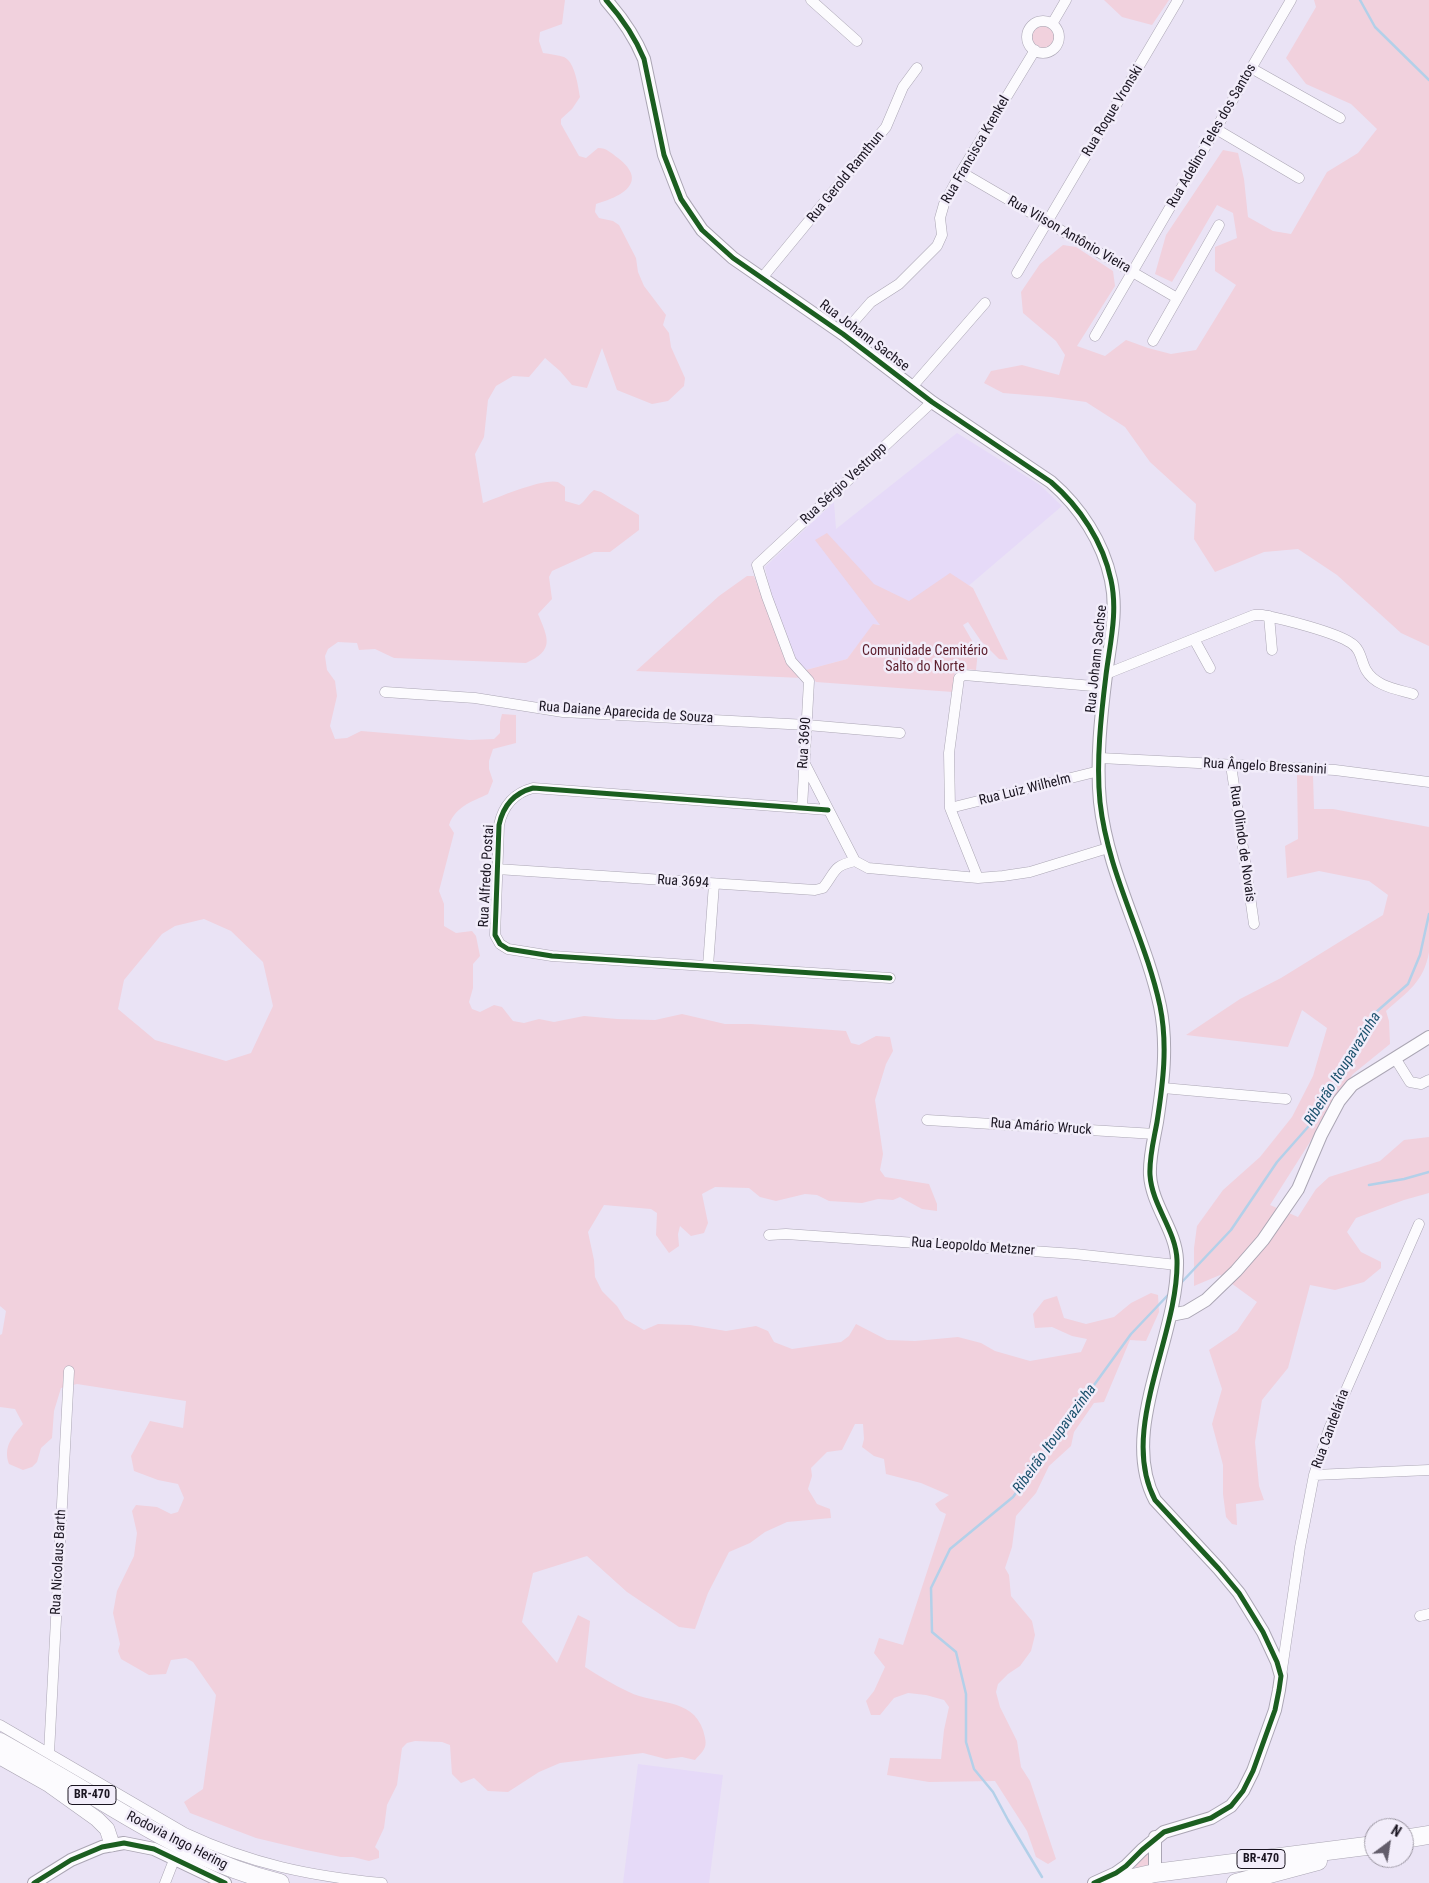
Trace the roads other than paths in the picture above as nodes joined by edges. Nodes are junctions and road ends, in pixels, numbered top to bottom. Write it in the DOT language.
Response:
graph roads {
  1 [pos="606,0"];
  2 [pos="811,0"];
  3 [pos="1066,0"];
  4 [pos="1178,0"];
  5 [pos="1291,0"];
  6 [pos="1052,24"];
  7 [pos="858,41"];
  8 [pos="1035,50"];
  9 [pos="917,68"];
  10 [pos="1251,68"];
  11 [pos="1340,118"];
  12 [pos="1216,129"];
  13 [pos="961,172"];
  14 [pos="1299,178"];
  15 [pos="1047,222"];
  16 [pos="1219,225"];
  17 [pos="1133,272"];
  18 [pos="1017,273"];
  19 [pos="762,278"];
  20 [pos="1178,298"];
  21 [pos="984,303"];
  22 [pos="843,334"];
  23 [pos="1094,336"];
  24 [pos="1153,341"];
  25 [pos="912,387"];
  26 [pos="932,402"];
  27 [pos="1269,616"];
  28 [pos="1194,639"];
  29 [pos="1272,650"];
  30 [pos="1210,668"];
  31 [pos="1106,674"];
  32 [pos="808,678"];
  33 [pos="1105,687"];
  34 [pos="385,692"];
  35 [pos="1413,694"];
  36 [pos="807,725"];
  37 [pos="900,733"];
  38 [pos="804,763"];
  39 [pos="1100,764"];
  40 [pos="1231,765"];
  41 [pos="1429,782"];
  42 [pos="802,808"];
  43 [pos="950,808"];
  44 [pos="828,810"];
  45 [pos="1108,848"];
  46 [pos="855,861"];
  47 [pos="497,869"];
  48 [pos="978,878"];
  49 [pos="714,884"];
  50 [pos="1254,924"];
  51 [pos="708,966"];
  52 [pos="890,978"];
  53 [pos="1429,1037"];
  54 [pos="1395,1058"];
  55 [pos="1429,1080"];
  56 [pos="1162,1088"];
  57 [pos="1286,1099"];
  58 [pos="927,1120"];
  59 [pos="1155,1134"];
  60 [pos="1419,1224"];
  61 [pos="769,1235"];
  62 [pos="1177,1265"];
  63 [pos="1171,1316"];
  64 [pos="69,1371"];
  65 [pos="1429,1470"];
  66 [pos="1314,1475"];
  67 [pos="1281,1676"];
  68 [pos="0,1725"];
  69 [pos="0,1742"];
  70 [pos="49,1753"];
  71 [pos="0,1757"];
  72 [pos="1429,1835"];
  73 [pos="1155,1837"];
  74 [pos="1414,1837"];
  75 [pos="112,1844"];
  76 [pos="1364,1847"];
  77 [pos="1364,1848"];
  78 [pos="174,1860"];
  79 [pos="1155,1878"];
  80 [pos="34,1883"];
  81 [pos="165,1883"];
  82 [pos="224,1883"];
  83 [pos="280,1883"];
  84 [pos="382,1883"];
  85 [pos="1094,1883"];
  86 [pos="1110,1883"];
  87 [pos="1236,1883"];
  1 -- 19 [label="street, Rua Johann Sachse"];
  2 -- 7 [label="street"];
  3 -- 6 [label="street"];
  4 -- 15 [label="street, Rua Roque Vronski"];
  5 -- 10 [label="street, Rua Adelino Teles dos Santos"];
  6 -- 8 [label="street"];
  6 -- 8 [label="street"];
  8 -- 13 [label="street, Rua Francisca Krenkel"];
  9 -- 19 [label="street, Rua Gerold Ramthun"];
  10 -- 11 [label="street"];
  10 -- 12 [label="street, Rua Adelino Teles dos Santos"];
  12 -- 14 [label="street"];
  12 -- 17 [label="street, Rua Adelino Teles dos Santos"];
  13 -- 15 [label="street, Rua Vilson Antônio Vieira"];
  13 -- 22 [label="street, Rua Francisca Krenkel"];
  15 -- 17 [label="street, Rua Vilson Antônio Vieira"];
  15 -- 18 [label="street, Rua Roque Vronski"];
  16 -- 20 [label="street"];
  17 -- 20 [label="street, Rua Vilson Antônio Vieira"];
  17 -- 23 [label="street, Rua Adelino Teles dos Santos"];
  19 -- 22 [label="street, Rua Johann Sachse"];
  20 -- 24 [label="street"];
  21 -- 25 [label="street"];
  22 -- 25 [label="street, Rua Johann Sachse"];
  25 -- 26 [label="street, Rua Johann Sachse"];
  26 -- 31 [label="street, Rua Johann Sachse"];
  26 -- 32 [label="street, Rua Sérgio Vestrupp"];
  27 -- 28 [label="street"];
  27 -- 29 [label="street"];
  27 -- 35 [label="street"];
  28 -- 30 [label="street"];
  28 -- 31 [label="street"];
  31 -- 33 [label="street, Rua Johann Sachse"];
  32 -- 36 [label="street, Rua 3690"];
  33 -- 39 [label="street, Rua Johann Sachse"];
  33 -- 43 [label="street"];
  34 -- 36 [label="street, Rua Daiane Aparecida de Souza"];
  36 -- 37 [label="street, Rua Daiane Aparecida de Souza"];
  36 -- 38 [label="street, Rua 3690"];
  38 -- 42 [label="street, Rua 3690"];
  38 -- 44 [label="street"];
  39 -- 40 [label="street, Rua Ângelo Bressanini"];
  39 -- 43 [label="street, Rua Luiz Wilhelm"];
  39 -- 45 [label="street, Rua Johann Sachse"];
  40 -- 41 [label="street, Rua Ângelo Bressanini"];
  40 -- 50 [label="street, Rua Olindo de Novais"];
  42 -- 44 [label="street, Rua Alfredo Postai"];
  42 -- 47 [label="street, Rua Alfredo Postai"];
  43 -- 48 [label="street"];
  44 -- 46 [label="street"];
  45 -- 48 [label="street"];
  45 -- 56 [label="street, Rua Johann Sachse"];
  46 -- 48 [label="street"];
  46 -- 49 [label="street, Rua 3694"];
  47 -- 49 [label="street, Rua 3694"];
  47 -- 51 [label="street, Rua Alfredo Postai"];
  49 -- 51 [label="street"];
  51 -- 52 [label="street, Rua Alfredo Postai"];
  53 -- 54 [label="street"];
  54 -- 55 [label="street"];
  54 -- 63 [label="street"];
  56 -- 57 [label="street"];
  56 -- 59 [label="street, Rua Johann Sachse"];
  58 -- 59 [label="street, Rua Amário Wruck"];
  59 -- 62 [label="street, Rua Johann Sachse"];
  60 -- 66 [label="street, Rua Candelária"];
  61 -- 62 [label="street, Rua Leopoldo Metzner"];
  62 -- 63 [label="street, Rua Johann Sachse"];
  63 -- 67 [label="street, Rua Johann Sachse"];
  64 -- 70 [label="street, Rua Nicolaus Barth"];
  65 -- 66 [label="street"];
  66 -- 67 [label="street, Rua Candelária"];
  67 -- 73 [label="street"];
  68 -- 70 [label="street, Rodovia Ingo Hering / BR-470"];
  69 -- 83 [label="highway, Rodovia Ingo Hering / BR-470"];
  70 -- 84 [label="street, Rodovia Ingo Hering / BR-470"];
  71 -- 75 [label="main road"];
  72 -- 74 [label="highway"];
  73 -- 79 [label="street"];
  73 -- 85 [label="street"];
  75 -- 78 [label="street"];
  75 -- 80 [label="street"];
  76 -- 79 [label="highway, BR-470"];
  77 -- 87 [label="highway, BR-470"];
  78 -- 81 [label="street"];
  78 -- 82 [label="street"];
  79 -- 86 [label="highway, BR-470"];
}
